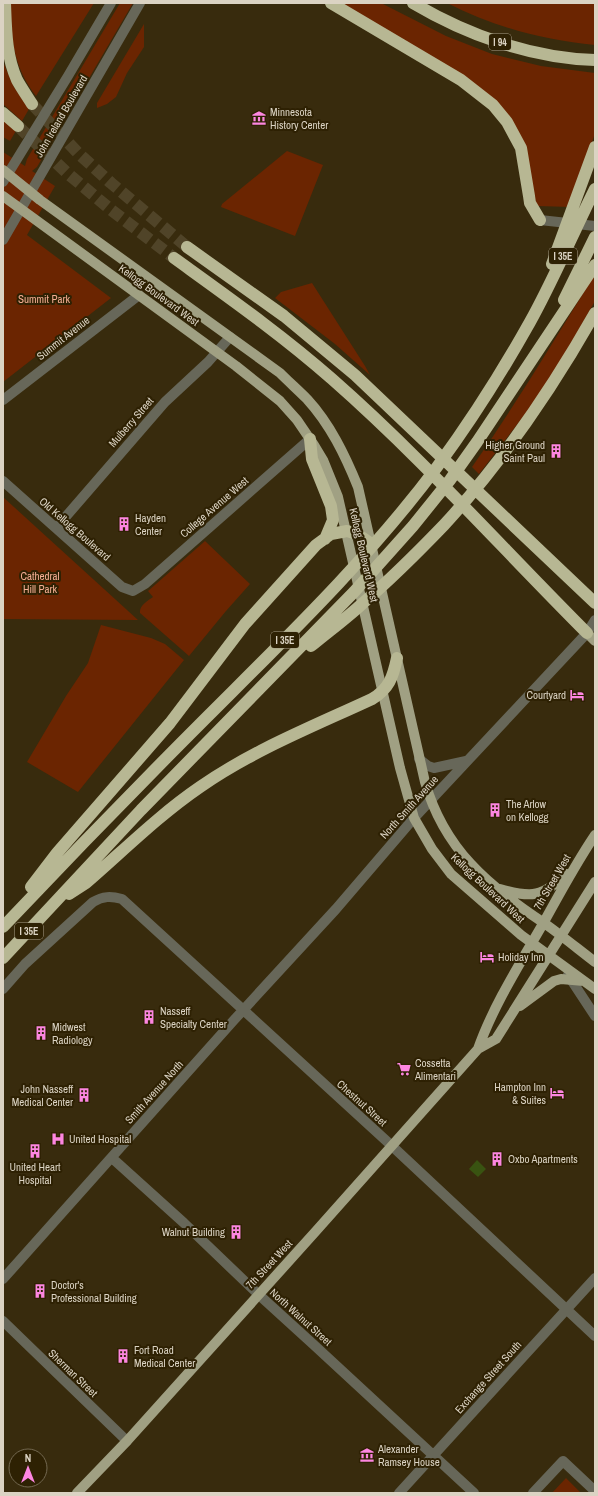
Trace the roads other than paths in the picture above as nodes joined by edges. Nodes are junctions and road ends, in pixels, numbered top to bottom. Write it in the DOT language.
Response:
graph roads {
  1 [pos="5,3"];
  2 [pos="111,3"];
  3 [pos="140,3"];
  4 [pos="331,3"];
  5 [pos="401,3"];
  6 [pos="413,3"];
  7 [pos="453,24"];
  8 [pos="595,60"];
  9 [pos="32,104"];
  10 [pos="3,113"];
  11 [pos="18,126"];
  12 [pos="595,147"];
  13 [pos="5,175"];
  14 [pos="595,189"];
  15 [pos="31,192"];
  16 [pos="3,196"];
  17 [pos="20,209"];
  18 [pos="540,220"];
  19 [pos="595,226"];
  20 [pos="595,237"];
  21 [pos="3,240"];
  22 [pos="187,248"];
  23 [pos="174,258"];
  24 [pos="595,265"];
  25 [pos="139,295"];
  26 [pos="595,313"];
  27 [pos="530,322"];
  28 [pos="230,337"];
  29 [pos="217,353"];
  30 [pos="525,369"];
  31 [pos="3,400"];
  32 [pos="310,439"];
  33 [pos="3,482"];
  34 [pos="56,528"];
  35 [pos="349,534"];
  36 [pos="325,539"];
  37 [pos="370,543"];
  38 [pos="133,591"];
  39 [pos="595,603"];
  40 [pos="595,620"];
  41 [pos="591,637"];
  42 [pos="397,658"];
  43 [pos="263,686"];
  44 [pos="383,693"];
  45 [pos="419,759"];
  46 [pos="466,761"];
  47 [pos="430,800"];
  48 [pos="414,818"];
  49 [pos="595,835"];
  50 [pos="575,866"];
  51 [pos="595,882"];
  52 [pos="496,888"];
  53 [pos="55,903"];
  54 [pos="543,923"];
  55 [pos="3,926"];
  56 [pos="560,936"];
  57 [pos="531,943"];
  58 [pos="548,956"];
  59 [pos="3,958"];
  60 [pos="595,962"];
  61 [pos="560,964"];
  62 [pos="571,980"];
  63 [pos="585,982"];
  64 [pos="3,989"];
  65 [pos="595,989"];
  66 [pos="515,1009"];
  67 [pos="243,1011"];
  68 [pos="595,1016"];
  69 [pos="478,1049"];
  70 [pos="392,1146"];
  71 [pos="112,1158"];
  72 [pos="595,1278"];
  73 [pos="3,1279"];
  74 [pos="258,1294"];
  75 [pos="566,1310"];
  76 [pos="3,1321"];
  77 [pos="595,1336"];
  78 [pos="127,1441"];
  79 [pos="433,1455"];
  80 [pos="595,1491"];
  81 [pos="77,1493"];
  82 [pos="400,1493"];
  83 [pos="474,1493"];
  84 [pos="533,1493"];
  1 -- 9 [label="highway"];
  2 -- 13 [label="street, John Ireland Boulevard"];
  3 -- 15 [label="street, John Ireland Boulevard"];
  4 -- 18 [label="highway"];
  5 -- 7 [label="highway"];
  6 -- 7 [label="highway, I 94"];
  7 -- 8 [label="highway, I 94"];
  10 -- 11 [label="highway"];
  12 -- 27 [label="highway"];
  13 -- 15 [label="main road, Kellogg Boulevard West"];
  14 -- 27 [label="highway, I 35E"];
  15 -- 17 [label="street, John Ireland Boulevard"];
  15 -- 28 [label="main road, Kellogg Boulevard West"];
  16 -- 17 [label="main road, Kellogg Boulevard West"];
  17 -- 21 [label="street, John Ireland Boulevard"];
  17 -- 25 [label="main road, Kellogg Boulevard West"];
  18 -- 19 [label="street"];
  20 -- 30 [label="highway, I 35E"];
  22 -- 39 [label="highway"];
  23 -- 41 [label="highway"];
  24 -- 30 [label="highway"];
  25 -- 29 [label="main road, Kellogg Boulevard West"];
  25 -- 31 [label="street, Summit Avenue"];
  26 -- 43 [label="highway"];
  27 -- 55 [label="highway, I 35E"];
  28 -- 29 [label="street, Mulberry Street"];
  28 -- 37 [label="main road, Kellogg Boulevard West"];
  29 -- 32 [label="main road, Kellogg Boulevard West"];
  29 -- 34 [label="street, Mulberry Street"];
  30 -- 43 [label="highway, I 35E"];
  32 -- 35 [label="main road, Kellogg Boulevard West"];
  32 -- 36 [label="highway"];
  32 -- 38 [label="street, College Avenue West"];
  33 -- 34 [label="street, Old Kellogg Boulevard"];
  34 -- 38 [label="street, Old Kellogg Boulevard"];
  35 -- 36 [label="highway"];
  35 -- 37 [label="highway"];
  35 -- 44 [label="main road, Kellogg Boulevard West"];
  36 -- 55 [label="highway"];
  37 -- 42 [label="main road, Kellogg Boulevard West"];
  40 -- 41 [label="street, North Smith Avenue"];
  41 -- 46 [label="street, North Smith Avenue"];
  42 -- 44 [label="highway"];
  42 -- 45 [label="main road, Kellogg Boulevard West"];
  43 -- 53 [label="highway, I 35E"];
  44 -- 48 [label="main road, Kellogg Boulevard West"];
  44 -- 53 [label="highway"];
  45 -- 46 [label="street"];
  45 -- 47 [label="main road, Kellogg Boulevard West"];
  46 -- 47 [label="street, North Smith Avenue"];
  47 -- 48 [label="street, North Smith Avenue"];
  47 -- 52 [label="main road, Kellogg Boulevard West"];
  48 -- 57 [label="main road, Kellogg Boulevard West"];
  48 -- 67 [label="street, North Smith Avenue"];
  49 -- 50 [label="main road, 7th Street West"];
  50 -- 52 [label="main road"];
  50 -- 54 [label="main road, 7th Street West"];
  51 -- 56 [label="main road, 7th Street West"];
  52 -- 54 [label="main road, Kellogg Boulevard West"];
  53 -- 59 [label="highway, I 35E"];
  54 -- 56 [label="main road, Kellogg Boulevard West"];
  54 -- 57 [label="main road, 7th Street West"];
  56 -- 58 [label="main road, 7th Street West"];
  56 -- 60 [label="main road, Kellogg Boulevard West"];
  57 -- 58 [label="main road, Kellogg Boulevard West"];
  57 -- 69 [label="main road, 7th Street West"];
  58 -- 61 [label="main road, Kellogg Boulevard West"];
  58 -- 66 [label="main road, 7th Street West"];
  61 -- 62 [label="street"];
  61 -- 63 [label="main road, Kellogg Boulevard West"];
  62 -- 63 [label="main road"];
  62 -- 66 [label="main road"];
  62 -- 68 [label="street"];
  63 -- 65 [label="main road, Kellogg Boulevard West"];
  64 -- 67 [label="street, Chestnut Street"];
  66 -- 69 [label="main road, 7th Street West"];
  67 -- 70 [label="street, Chestnut Street"];
  67 -- 71 [label="street, Smith Avenue North"];
  69 -- 70 [label="main road, 7th Street West"];
  70 -- 74 [label="main road, 7th Street West"];
  70 -- 75 [label="street, Chestnut Street"];
  71 -- 73 [label="street, Smith Avenue North"];
  71 -- 74 [label="street, North Walnut Street"];
  72 -- 75 [label="street, Exchange Street South"];
  74 -- 78 [label="main road, 7th Street West"];
  74 -- 79 [label="street, North Walnut Street"];
  75 -- 77 [label="street, Chestnut Street"];
  75 -- 79 [label="street, Exchange Street South"];
  76 -- 78 [label="street, Sherman Street"];
  78 -- 81 [label="main road, 7th Street West"];
  79 -- 82 [label="street, Exchange Street South"];
  79 -- 83 [label="street, North Walnut Street"];
  80 -- 84 [label="street"];
}
